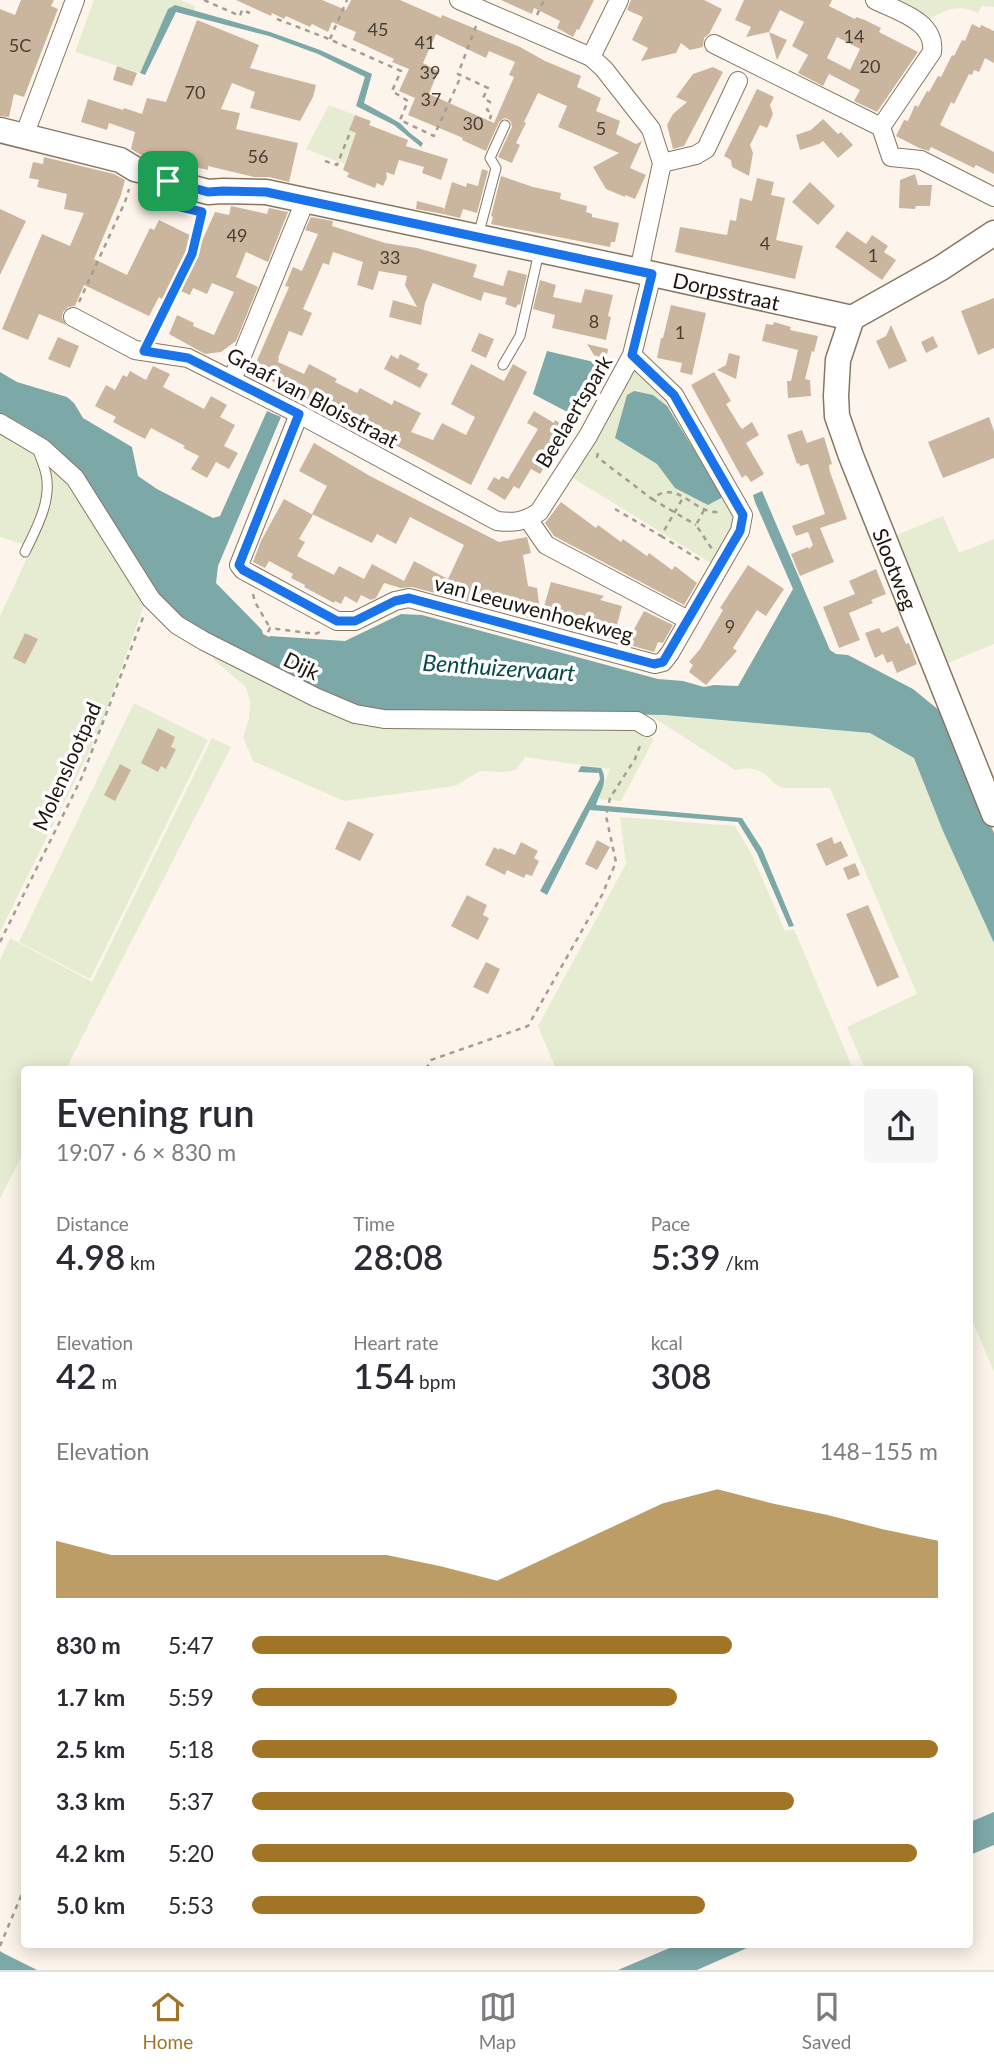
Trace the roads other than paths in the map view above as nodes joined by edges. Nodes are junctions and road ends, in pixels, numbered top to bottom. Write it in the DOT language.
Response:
graph roads {
  1 [pos="75,0"];
  2 [pos="459,0"];
  3 [pos="619,0"];
  4 [pos="875,0"];
  5 [pos="714,44"];
  6 [pos="591,57"];
  7 [pos="738,81"];
  8 [pos="505,125"];
  9 [pos="880,127"];
  10 [pos="0,130"];
  11 [pos="24,136"];
  12 [pos="662,163"];
  13 [pos="994,197"];
  14 [pos="305,201"];
  15 [pos="994,233"];
  16 [pos="478,237"];
  17 [pos="540,250"];
  18 [pos="646,272"];
  19 [pos="73,317"];
  20 [pos="852,318"];
  21 [pos="632,355"];
  22 [pos="503,365"];
  23 [pos="232,380"];
  24 [pos="299,414"];
  25 [pos="0,423"];
  26 [pos="35,443"];
  27 [pos="528,519"];
  28 [pos="25,552"];
  29 [pos="688,620"];
  30 [pos="663,662"];
  31 [pos="647,727"];
  32 [pos="994,814"];
  1 -- 11 [label="street"];
  2 -- 6 [label="street"];
  3 -- 6 [label="street"];
  4 -- 9 [label="street"];
  5 -- 9 [label="street"];
  6 -- 12 [label="street"];
  7 -- 12 [label="street"];
  8 -- 16 [label="lane"];
  9 -- 13 [label="street"];
  10 -- 11 [label="street, Dorpsstraat"];
  11 -- 14 [label="street, Dorpsstraat"];
  12 -- 18 [label="street"];
  14 -- 16 [label="street, Dorpsstraat"];
  14 -- 23 [label="street"];
  15 -- 20 [label="street"];
  16 -- 17 [label="street, Dorpsstraat"];
  17 -- 18 [label="street, Dorpsstraat"];
  17 -- 22 [label="lane"];
  18 -- 20 [label="street, Dorpsstraat"];
  18 -- 21 [label="street"];
  19 -- 23 [label="street, Graaf van Bloisstraat"];
  20 -- 32 [label="street, Slootweg"];
  21 -- 27 [label="street, Beelaertspark"];
  21 -- 29 [label="street, Beelaertspark"];
  23 -- 24 [label="street, Graaf van Bloisstraat"];
  24 -- 27 [label="street, Graaf van Bloisstraat"];
  24 -- 30 [label="street, van Leeuwenhoekweg"];
  25 -- 26 [label="street, Dijk"];
  26 -- 28 [label="lane"];
  26 -- 31 [label="street, Dijk"];
  27 -- 29 [label="street"];
  29 -- 30 [label="street, Beelaertspark"];
}
